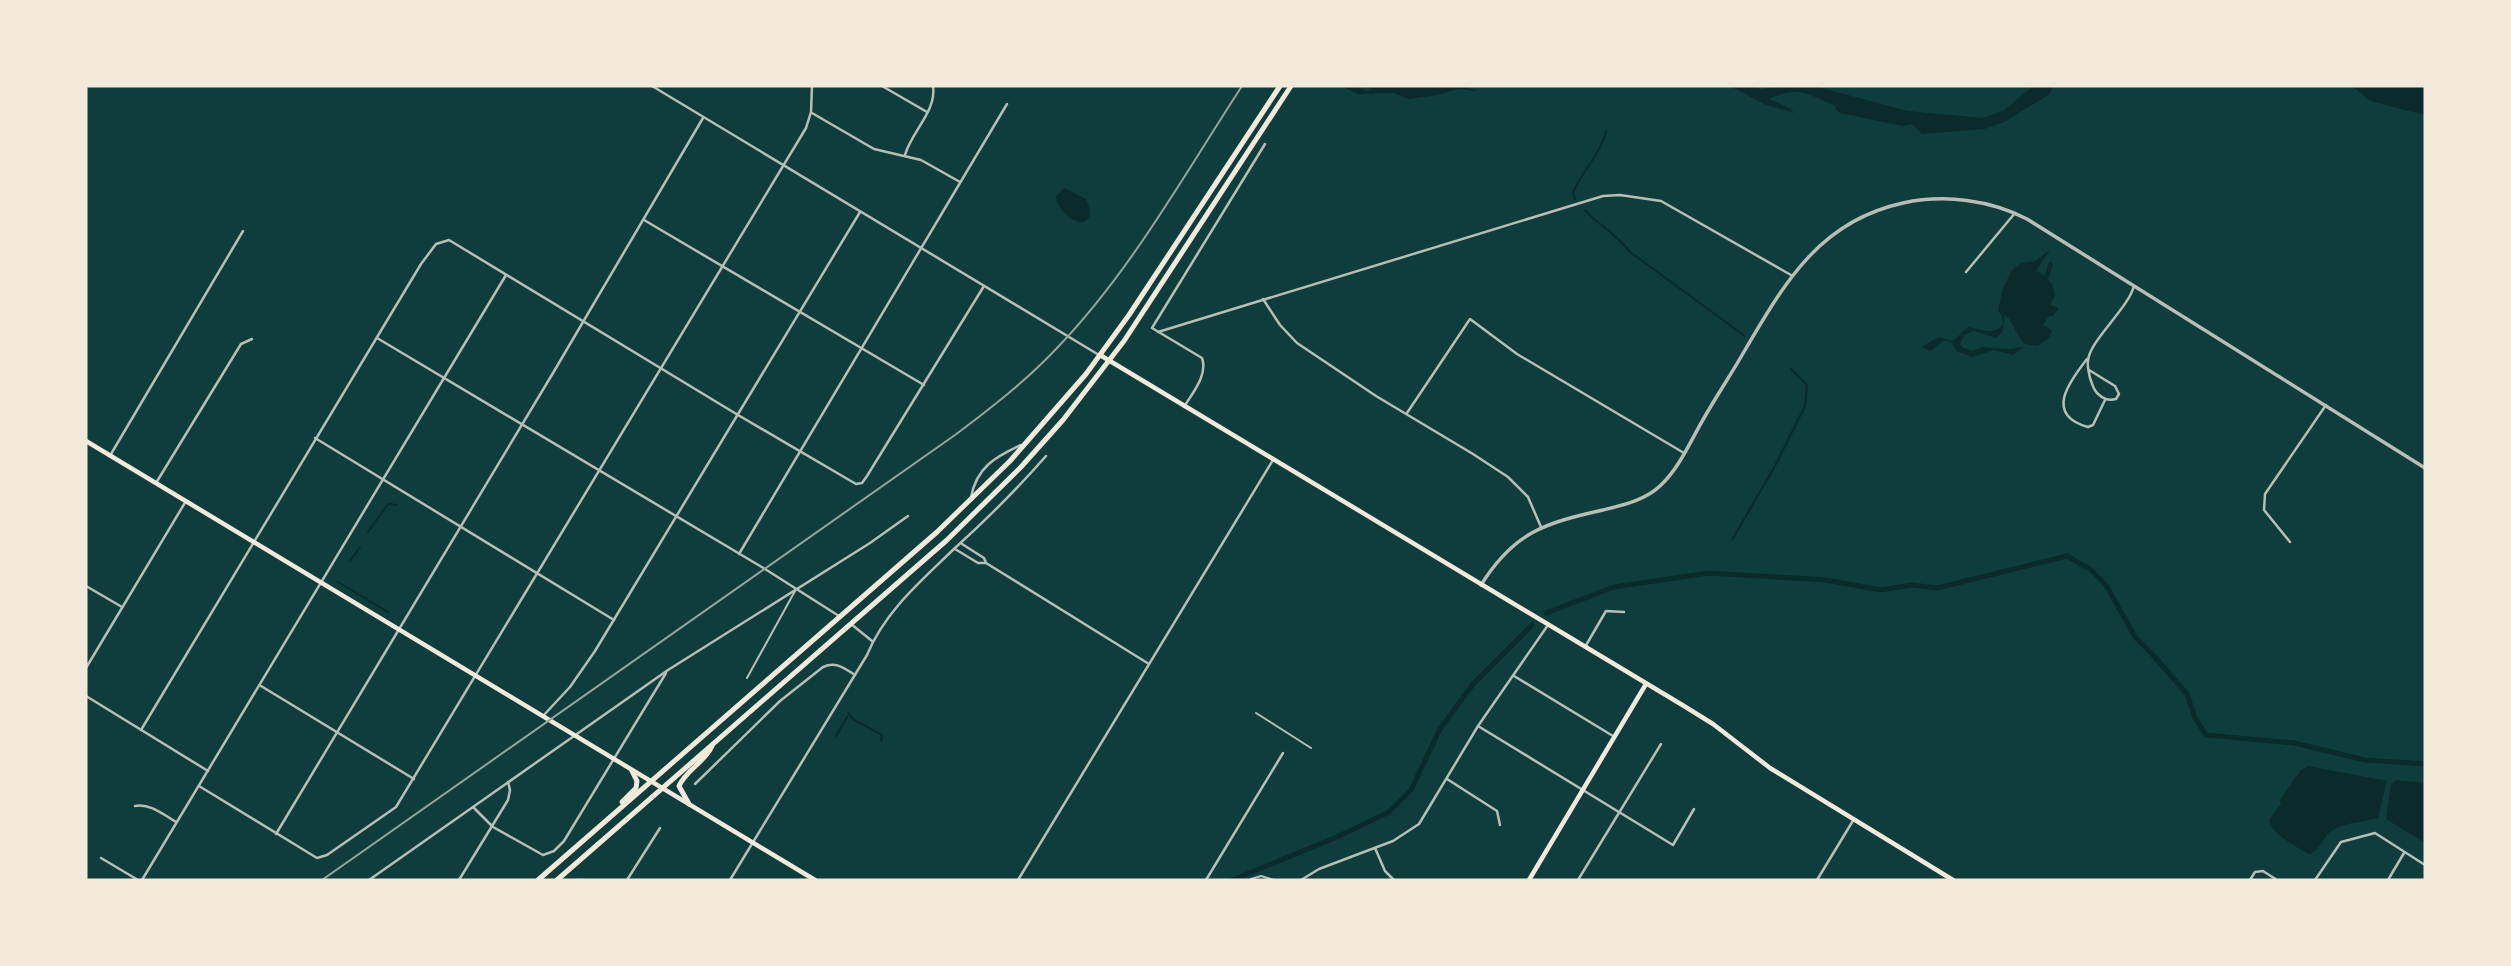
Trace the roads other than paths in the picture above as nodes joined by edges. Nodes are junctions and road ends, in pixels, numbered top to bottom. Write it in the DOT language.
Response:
graph roads {
  1 [pos="652,86"];
  2 [pos="812,86"];
  3 [pos="882,86"];
  4 [pos="933,86"];
  5 [pos="1280,86"];
  6 [pos="1291,86"];
  7 [pos="1007,104"];
  8 [pos="811,112"];
  9 [pos="927,113"];
  10 [pos="703,118"];
  11 [pos="1265,144"];
  12 [pos="905,155"];
  13 [pos="783,165"];
  14 [pos="960,182"];
  15 [pos="860,212"];
  16 [pos="2015,213"];
  17 [pos="644,220"];
  18 [pos="243,231"];
  19 [pos="921,249"];
  20 [pos="722,265"];
  21 [pos="1966,272"];
  22 [pos="506,275"];
  23 [pos="1791,275"];
  24 [pos="984,286"];
  25 [pos="2134,286"];
  26 [pos="1263,299"];
  27 [pos="799,313"];
  28 [pos="583,322"];
  29 [pos="1158,332"];
  30 [pos="377,338"];
  31 [pos="252,339"];
  32 [pos="861,349"];
  33 [pos="1100,355"];
  34 [pos="2087,359"];
  35 [pos="1109,361"];
  36 [pos="660,369"];
  37 [pos="2089,370"];
  38 [pos="444,379"];
  39 [pos="923,385"];
  40 [pos="2105,400"];
  41 [pos="2326,405"];
  42 [pos="1185,407"];
  43 [pos="1408,413"];
  44 [pos="738,415"];
  45 [pos="522,425"];
  46 [pos="315,438"];
  47 [pos="86,441"];
  48 [pos="1027,442"];
  49 [pos="799,452"];
  50 [pos="1684,453"];
  51 [pos="110,455"];
  52 [pos="1046,456"];
  53 [pos="1273,460"];
  54 [pos="2425,468"];
  55 [pos="599,471"];
  56 [pos="383,480"];
  57 [pos="156,483"];
  58 [pos="186,501"];
  59 [pos="970,501"];
  60 [pos="908,516"];
  61 [pos="677,517"];
  62 [pos="461,527"];
  63 [pos="1541,527"];
  64 [pos="2290,542"];
  65 [pos="254,543"];
  66 [pos="961,543"];
  67 [pos="955,549"];
  68 [pos="739,554"];
  69 [pos="986,563"];
  70 [pos="538,574"];
  71 [pos="321,583"];
  72 [pos="1481,585"];
  73 [pos="86,586"];
  74 [pos="795,590"];
  75 [pos="122,607"];
  76 [pos="1624,612"];
  77 [pos="840,617"];
  78 [pos="614,620"];
  79 [pos="851,624"];
  80 [pos="1548,625"];
  81 [pos="399,630"];
  82 [pos="872,641"];
  83 [pos="1585,647"];
  84 [pos="1149,664"];
  85 [pos="86,668"];
  86 [pos="668,670"];
  87 [pos="855,675"];
  88 [pos="476,676"];
  89 [pos="1514,676"];
  90 [pos="747,678"];
  91 [pos="1646,684"];
  92 [pos="260,686"];
  93 [pos="86,696"];
  94 [pos="1256,713"];
  95 [pos="543,716"];
  96 [pos="1478,726"];
  97 [pos="141,730"];
  98 [pos="337,733"];
  99 [pos="575,736"];
  100 [pos="1615,737"];
  101 [pos="713,744"];
  102 [pos="1661,744"];
  103 [pos="1311,748"];
  104 [pos="1283,753"];
  105 [pos="614,761"];
  106 [pos="208,771"];
  107 [pos="632,771"];
  108 [pos="414,779"];
  109 [pos="1447,779"];
  110 [pos="508,782"];
  111 [pos="651,782"];
  112 [pos="695,784"];
  113 [pos="199,786"];
  114 [pos="662,788"];
  115 [pos="1583,791"];
  116 [pos="689,804"];
  117 [pos="135,806"];
  118 [pos="473,807"];
  119 [pos="1694,810"];
  120 [pos="1619,813"];
  121 [pos="1854,819"];
  122 [pos="176,822"];
  123 [pos="1500,825"];
  124 [pos="493,827"];
  125 [pos="660,828"];
  126 [pos="276,834"];
  127 [pos="581,842"];
  128 [pos="752,842"];
  129 [pos="1375,848"];
  130 [pos="2405,852"];
  131 [pos="101,858"];
  132 [pos="2425,864"];
  133 [pos="1251,879"];
  134 [pos="140,880"];
  135 [pos="369,880"];
  136 [pos="459,880"];
  137 [pos="538,880"];
  138 [pos="557,880"];
  139 [pos="577,880"];
  140 [pos="584,880"];
  141 [pos="627,880"];
  142 [pos="730,880"];
  143 [pos="815,880"];
  144 [pos="1018,880"];
  145 [pos="1206,880"];
  146 [pos="1274,880"];
  147 [pos="1301,880"];
  148 [pos="1394,880"];
  149 [pos="1529,880"];
  150 [pos="1578,880"];
  151 [pos="1817,880"];
  152 [pos="1953,880"];
  153 [pos="2250,880"];
  154 [pos="2277,880"];
  155 [pos="2315,880"];
  156 [pos="2388,880"];
  1 -- 10 [label="street"];
  2 -- 8 [label="street"];
  3 -- 9 [label="street"];
  4 -- 9 [label="street"];
  5 -- 33 [label="highway"];
  6 -- 35 [label="highway"];
  7 -- 14 [label="street"];
  8 -- 12 [label="street"];
  8 -- 13 [label="street"];
  9 -- 12 [label="street"];
  10 -- 13 [label="street"];
  10 -- 17 [label="street"];
  11 -- 29 [label="street"];
  12 -- 14 [label="street"];
  13 -- 15 [label="street"];
  13 -- 20 [label="street"];
  14 -- 19 [label="street"];
  15 -- 19 [label="street"];
  15 -- 27 [label="street"];
  16 -- 21 [label="street"];
  16 -- 23 [label="street"];
  16 -- 25 [label="street"];
  17 -- 20 [label="street"];
  17 -- 28 [label="street"];
  18 -- 51 [label="street"];
  19 -- 24 [label="street"];
  19 -- 32 [label="street"];
  20 -- 27 [label="street"];
  20 -- 36 [label="street"];
  22 -- 28 [label="street"];
  22 -- 30 [label="street"];
  22 -- 38 [label="street"];
  23 -- 26 [label="street"];
  23 -- 50 [label="street"];
  24 -- 33 [label="street"];
  24 -- 39 [label="street"];
  25 -- 34 [label="street"];
  25 -- 41 [label="street"];
  26 -- 29 [label="street"];
  26 -- 43 [label="street"];
  27 -- 32 [label="street"];
  27 -- 44 [label="street"];
  28 -- 36 [label="street"];
  28 -- 45 [label="street"];
  29 -- 42 [label="street"];
  30 -- 38 [label="street"];
  30 -- 46 [label="street"];
  31 -- 57 [label="street"];
  32 -- 39 [label="street"];
  32 -- 49 [label="street"];
  33 -- 35 [label="main road"];
  33 -- 48 [label="highway"];
  34 -- 37 [label="street"];
  34 -- 40 [label="street"];
  35 -- 42 [label="main road"];
  35 -- 79 [label="highway"];
  36 -- 44 [label="street"];
  36 -- 55 [label="street"];
  37 -- 40 [label="street"];
  37 -- 40 [label="street"];
  38 -- 45 [label="street"];
  38 -- 56 [label="street"];
  39 -- 49 [label="street"];
  41 -- 54 [label="street"];
  41 -- 64 [label="street"];
  42 -- 53 [label="main road"];
  43 -- 50 [label="street"];
  43 -- 63 [label="street"];
  44 -- 49 [label="street"];
  44 -- 61 [label="street"];
  45 -- 55 [label="street"];
  45 -- 62 [label="street"];
  46 -- 56 [label="street"];
  46 -- 65 [label="street"];
  47 -- 51 [label="main road"];
  48 -- 59 [label="highway"];
  48 -- 59 [label="street"];
  49 -- 68 [label="street"];
  50 -- 63 [label="street"];
  51 -- 57 [label="main road"];
  52 -- 66 [label="street"];
  53 -- 72 [label="main road"];
  53 -- 84 [label="street"];
  55 -- 61 [label="street"];
  55 -- 70 [label="street"];
  56 -- 62 [label="street"];
  56 -- 71 [label="street"];
  57 -- 58 [label="main road"];
  58 -- 65 [label="main road"];
  58 -- 75 [label="street"];
  59 -- 77 [label="highway"];
  60 -- 74 [label="street"];
  61 -- 68 [label="street"];
  61 -- 78 [label="street"];
  62 -- 70 [label="street"];
  62 -- 81 [label="street"];
  63 -- 72 [label="street"];
  65 -- 71 [label="main road"];
  65 -- 97 [label="street"];
  66 -- 67 [label="street"];
  66 -- 69 [label="street"];
  67 -- 69 [label="street"];
  67 -- 82 [label="street"];
  68 -- 74 [label="street"];
  69 -- 84 [label="street"];
  70 -- 78 [label="street"];
  70 -- 88 [label="street"];
  71 -- 81 [label="main road"];
  71 -- 92 [label="street"];
  72 -- 80 [label="main road"];
  73 -- 75 [label="street"];
  74 -- 77 [label="street"];
  74 -- 86 [label="street"];
  74 -- 90 [label="lane"];
  75 -- 85 [label="street"];
  76 -- 83 [label="street"];
  77 -- 111 [label="highway"];
  78 -- 95 [label="street"];
  79 -- 82 [label="street"];
  79 -- 101 [label="highway"];
  80 -- 83 [label="main road"];
  80 -- 89 [label="street"];
  81 -- 88 [label="main road"];
  81 -- 98 [label="street"];
  82 -- 87 [label="street"];
  83 -- 91 [label="main road"];
  84 -- 144 [label="street"];
  86 -- 99 [label="street"];
  86 -- 105 [label="street"];
  87 -- 112 [label="street"];
  87 -- 128 [label="street"];
  88 -- 95 [label="main road"];
  88 -- 108 [label="street"];
  89 -- 96 [label="street"];
  89 -- 100 [label="street"];
  91 -- 100 [label="main road"];
  91 -- 121 [label="main road"];
  92 -- 98 [label="street"];
  92 -- 106 [label="street"];
  93 -- 97 [label="street"];
  94 -- 103 [label="lane"];
  95 -- 99 [label="main road"];
  96 -- 109 [label="street"];
  96 -- 115 [label="street"];
  97 -- 106 [label="street"];
  98 -- 108 [label="street"];
  98 -- 126 [label="street"];
  99 -- 105 [label="main road"];
  99 -- 110 [label="street"];
  100 -- 115 [label="main road"];
  101 -- 114 [label="highway"];
  101 -- 116 [label="highway"];
  102 -- 120 [label="street"];
  104 -- 145 [label="street"];
  105 -- 107 [label="main road"];
  105 -- 124 [label="street"];
  106 -- 113 [label="street"];
  107 -- 111 [label="main road"];
  107 -- 127 [label="highway"];
  108 -- 126 [label="street"];
  109 -- 123 [label="street"];
  109 -- 129 [label="street"];
  110 -- 118 [label="street"];
  110 -- 124 [label="street"];
  111 -- 114 [label="main road"];
  111 -- 127 [label="highway"];
  113 -- 122 [label="street"];
  113 -- 126 [label="street"];
  114 -- 116 [label="main road"];
  114 -- 138 [label="highway"];
  115 -- 120 [label="street"];
  115 -- 149 [label="main road"];
  116 -- 128 [label="main road"];
  117 -- 122 [label="street"];
  118 -- 124 [label="street"];
  118 -- 135 [label="street"];
  119 -- 120 [label="street"];
  120 -- 150 [label="street"];
  121 -- 151 [label="street"];
  121 -- 152 [label="main road"];
  122 -- 134 [label="street"];
  124 -- 136 [label="street"];
  125 -- 141 [label="street"];
  127 -- 137 [label="highway"];
  128 -- 142 [label="street"];
  128 -- 143 [label="main road"];
  129 -- 147 [label="street"];
  129 -- 148 [label="street"];
  130 -- 132 [label="street"];
  130 -- 155 [label="street"];
  130 -- 156 [label="street"];
  131 -- 134 [label="street"];
  133 -- 146 [label="lane"];
  139 -- 140 [label="street"];
  153 -- 154 [label="street"];
}
